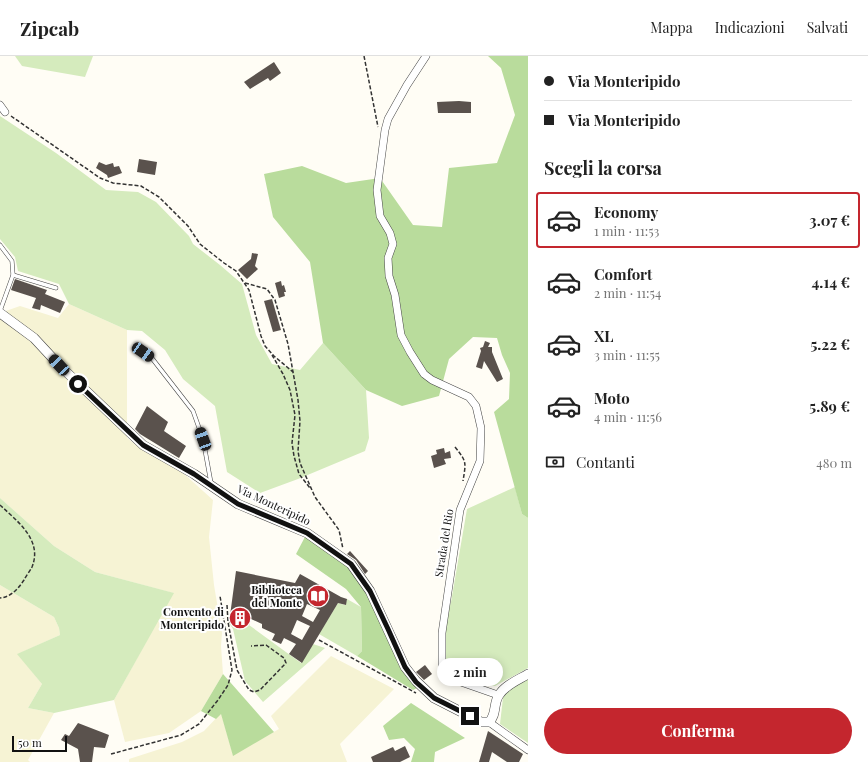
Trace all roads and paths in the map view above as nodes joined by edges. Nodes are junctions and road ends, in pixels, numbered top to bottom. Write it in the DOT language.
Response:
graph roads {
  1 [pos="364,56"];
  2 [pos="426,56"];
  3 [pos="0,105"];
  4 [pos="5,112"];
  5 [pos="379,130"];
  6 [pos="0,245"];
  7 [pos="13,275"];
  8 [pos="245,283"];
  9 [pos="56,288"];
  10 [pos="0,312"];
  11 [pos="135,346"];
  12 [pos="270,352"];
  13 [pos="293,372"];
  14 [pos="455,447"];
  15 [pos="211,486"];
  16 [pos="462,486"];
  17 [pos="311,490"];
  18 [pos="0,505"];
  19 [pos="344,551"];
  20 [pos="220,596"];
  21 [pos="0,598"];
  22 [pos="227,605"];
  23 [pos="251,646"];
  24 [pos="528,674"];
  25 [pos="498,695"];
  26 [pos="489,722"];
  27 [pos="528,750"];
  28 [pos="111,754"];
  1 -- 5 [label="path"];
  2 -- 25 [label="street, Strada del Rio"];
  3 -- 4 [label="street"];
  4 -- 8 [label="path"];
  6 -- 7 [label="lane"];
  7 -- 9 [label="lane"];
  7 -- 10 [label="lane"];
  8 -- 12 [label="path"];
  8 -- 13 [label="path"];
  10 -- 15 [label="street, Via Monteripido"];
  11 -- 15 [label="lane"];
  12 -- 13 [label="path"];
  12 -- 17 [label="path"];
  13 -- 17 [label="path"];
  14 -- 16 [label="path"];
  15 -- 26 [label="street, Via Monteripido"];
  17 -- 19 [label="path"];
  18 -- 21 [label="path"];
  20 -- 28 [label="path"];
  22 -- 23 [label="path"];
  24 -- 25 [label="street"];
  25 -- 26 [label="street"];
  26 -- 27 [label="street, Via Monteripido"];
}
